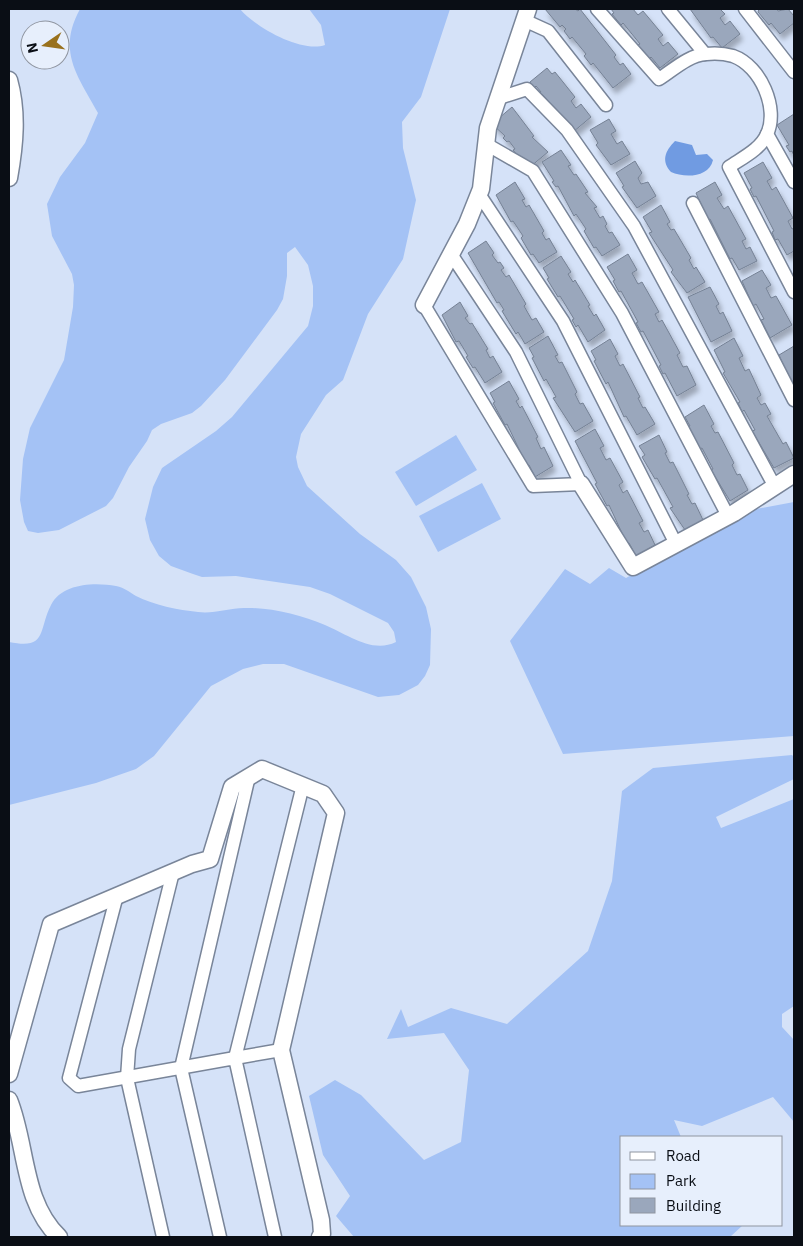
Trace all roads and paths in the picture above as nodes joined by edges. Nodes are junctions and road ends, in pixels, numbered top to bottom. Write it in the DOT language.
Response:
graph roads {
  1 [pos="596,9"];
  2 [pos="668,9"];
  3 [pos="745,9"];
  4 [pos="527,15"];
  5 [pos="705,54"];
  6 [pos="794,72"];
  7 [pos="9,80"];
  8 [pos="499,98"];
  9 [pos="606,105"];
  10 [pos="768,134"];
  11 [pos="486,144"];
  12 [pos="9,178"];
  13 [pos="794,182"];
  14 [pos="479,194"];
  15 [pos="693,203"];
  16 [pos="451,254"];
  17 [pos="794,292"];
  18 [pos="424,305"];
  19 [pos="794,400"];
  20 [pos="794,474"];
  21 [pos="581,484"];
  22 [pos="774,487"];
  23 [pos="728,516"];
  24 [pos="676,544"];
  25 [pos="249,776"];
  26 [pos="303,785"];
  27 [pos="173,872"];
  28 [pos="117,896"];
  29 [pos="281,1050"];
  30 [pos="236,1058"];
  31 [pos="181,1068"];
  32 [pos="9,1074"];
  33 [pos="127,1078"];
  34 [pos="9,1100"];
  35 [pos="59,1237"];
  36 [pos="163,1237"];
  37 [pos="220,1237"];
  38 [pos="275,1237"];
  39 [pos="320,1237"];
  1 -- 5 [label="street"];
  2 -- 5 [label="street"];
  3 -- 6 [label="street"];
  4 -- 8 [label="street"];
  4 -- 9 [label="street"];
  5 -- 10 [label="street"];
  7 -- 12 [label="street"];
  8 -- 11 [label="street"];
  8 -- 22 [label="street"];
  10 -- 13 [label="street"];
  10 -- 17 [label="street"];
  11 -- 14 [label="street"];
  11 -- 23 [label="street"];
  14 -- 16 [label="street"];
  14 -- 24 [label="street"];
  15 -- 19 [label="street"];
  16 -- 18 [label="street"];
  16 -- 21 [label="street"];
  18 -- 21 [label="street"];
  20 -- 22 [label="street"];
  21 -- 24 [label="street"];
  22 -- 23 [label="street"];
  23 -- 24 [label="street"];
  25 -- 26 [label="street"];
  25 -- 27 [label="street"];
  25 -- 31 [label="street"];
  26 -- 29 [label="street"];
  26 -- 30 [label="street"];
  27 -- 28 [label="street"];
  27 -- 33 [label="street"];
  28 -- 32 [label="street"];
  28 -- 33 [label="street"];
  29 -- 30 [label="street"];
  29 -- 39 [label="street"];
  30 -- 31 [label="street"];
  30 -- 38 [label="street"];
  31 -- 33 [label="street"];
  31 -- 37 [label="street"];
  33 -- 36 [label="street"];
  34 -- 35 [label="street"];
}
